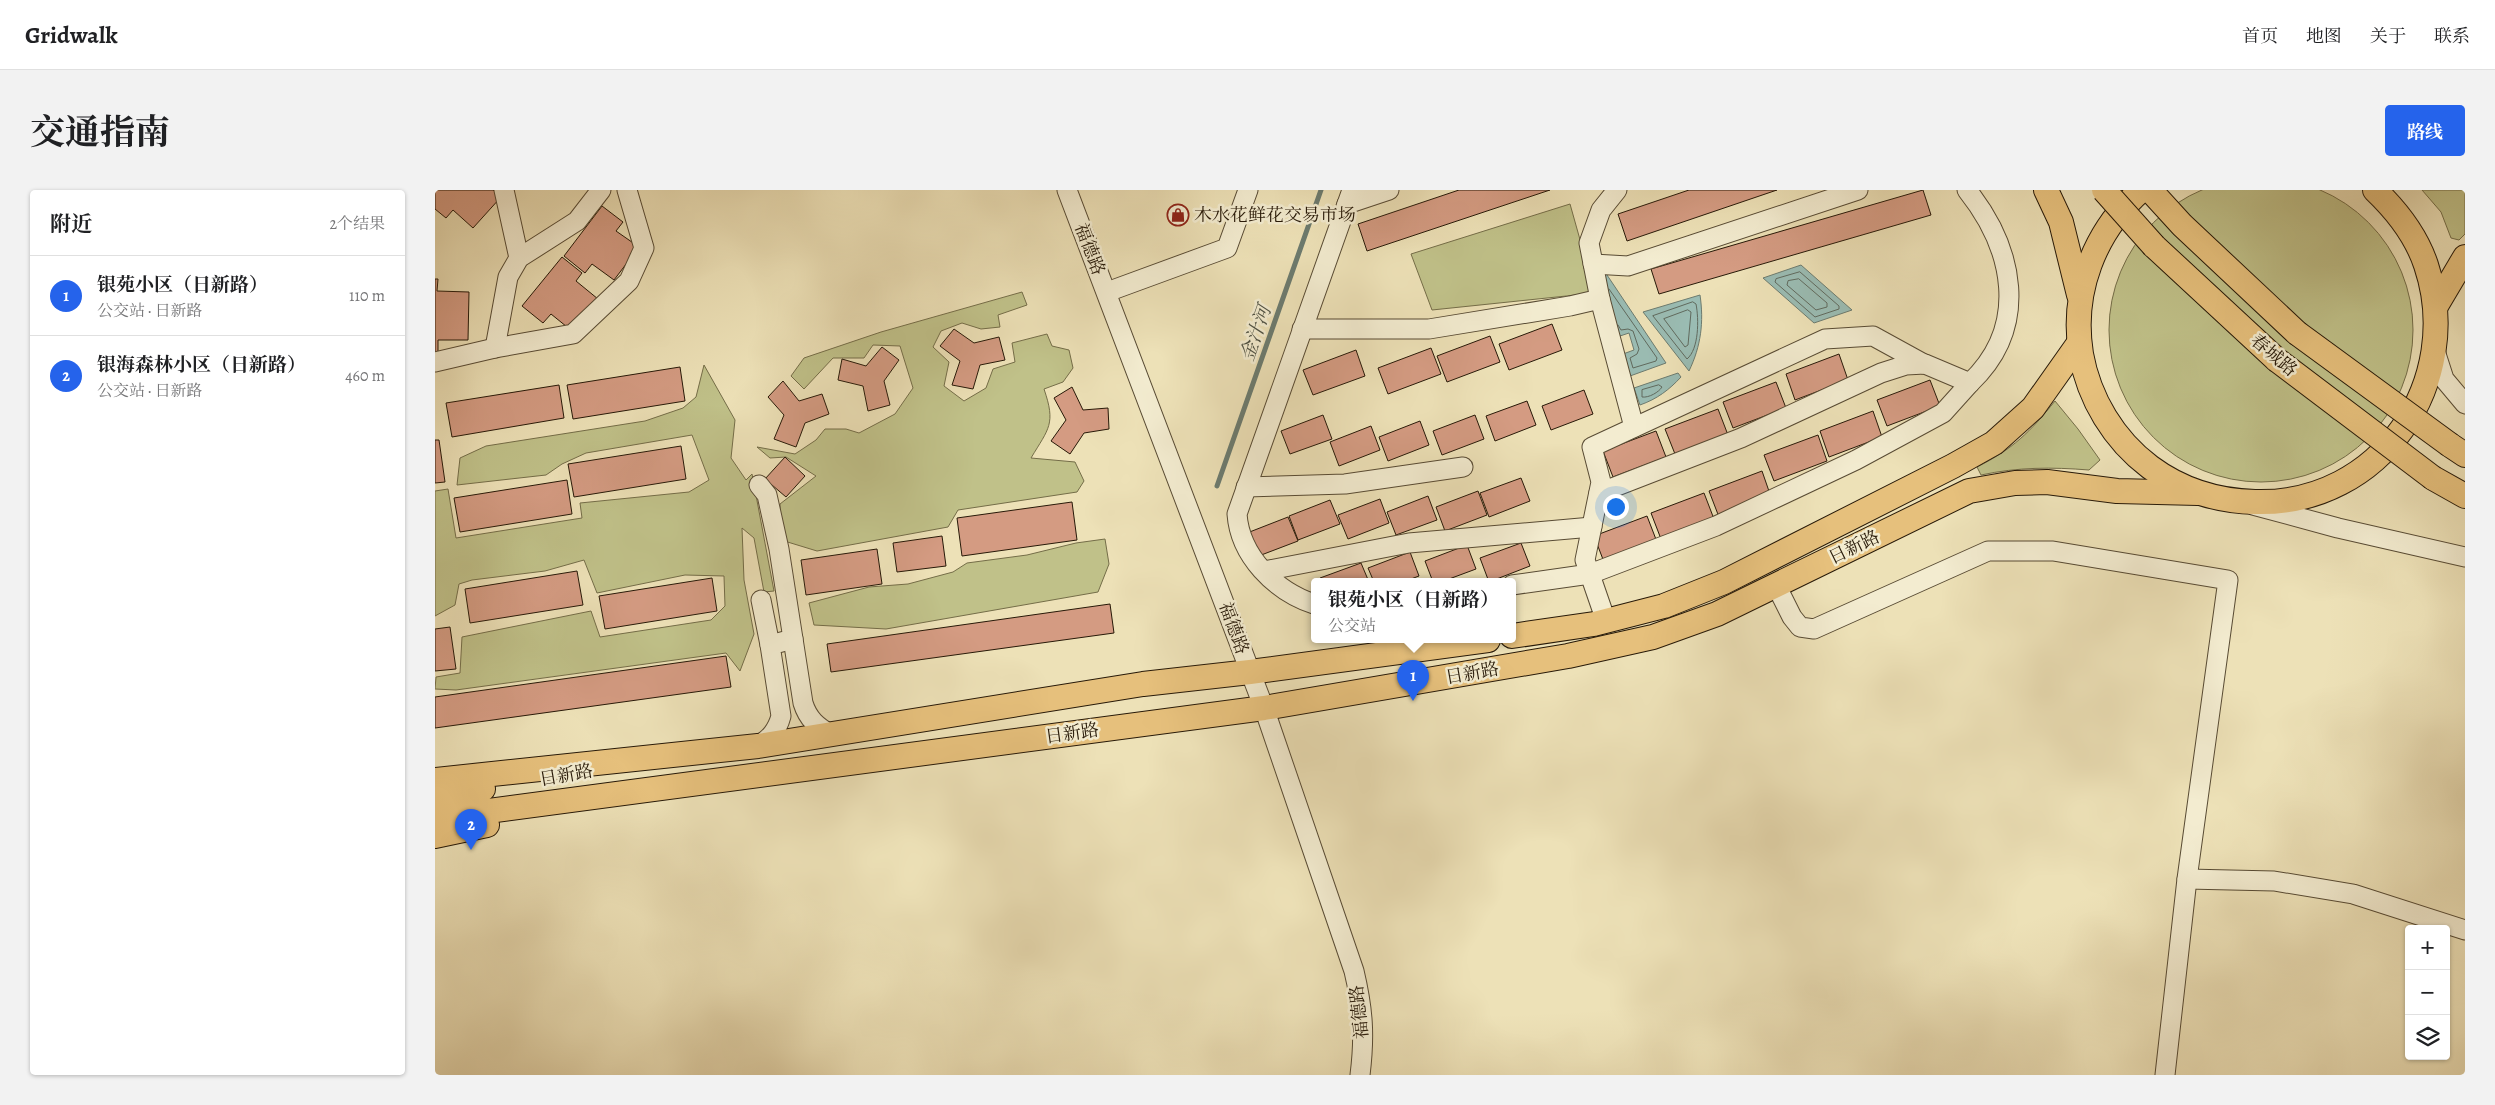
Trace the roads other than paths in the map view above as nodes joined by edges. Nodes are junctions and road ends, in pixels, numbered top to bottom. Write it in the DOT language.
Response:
graph roads {
  1 [pos="504,190"];
  2 [pos="601,190"];
  3 [pos="627,190"];
  4 [pos="1067,190"];
  5 [pos="1248,190"];
  6 [pos="1389,190"];
  7 [pos="1617,190"];
  8 [pos="1858,190"];
  9 [pos="1967,190"];
  10 [pos="2046,190"];
  11 [pos="2104,190"];
  12 [pos="2141,190"];
  13 [pos="2150,190"];
  14 [pos="2375,190"];
  15 [pos="1350,197"];
  16 [pos="2465,257"];
  17 [pos="519,258"];
  18 [pos="1593,264"];
  19 [pos="1107,292"];
  20 [pos="1600,299"];
  21 [pos="2080,299"];
  22 [pos="2436,306"];
  23 [pos="1302,329"];
  24 [pos="2079,343"];
  25 [pos="495,348"];
  26 [pos="2435,351"];
  27 [pos="435,362"];
  28 [pos="1925,364"];
  29 [pos="1970,383"];
  30 [pos="2465,404"];
  31 [pos="1633,427"];
  32 [pos="2457,450"];
  33 [pos="1463,467"];
  34 [pos="759,484"];
  35 [pos="1246,486"];
  36 [pos="1599,493"];
  37 [pos="2199,493"];
  38 [pos="2465,496"];
  39 [pos="2243,502"];
  40 [pos="1592,527"];
  41 [pos="2465,557"];
  42 [pos="1264,571"];
  43 [pos="1589,574"];
  44 [pos="1516,584"];
  45 [pos="1777,585"];
  46 [pos="761,600"];
  47 [pos="1311,602"];
  48 [pos="1605,621"];
  49 [pos="1516,635"];
  50 [pos="793,639"];
  51 [pos="1466,643"];
  52 [pos="770,645"];
  53 [pos="1250,672"];
  54 [pos="1264,708"];
  55 [pos="832,735"];
  56 [pos="758,746"];
  57 [pos="697,753"];
  58 [pos="435,780"];
  59 [pos="657,788"];
  60 [pos="435,798"];
  61 [pos="435,818"];
  62 [pos="435,836"];
  63 [pos="2187,879"];
  64 [pos="2465,930"];
  65 [pos="1360,1075"];
  66 [pos="2165,1075"];
  1 -- 17 [label="street"];
  2 -- 17 [label="street"];
  3 -- 25 [label="street"];
  4 -- 19 [label="street, 福德路"];
  5 -- 19 [label="street"];
  6 -- 15 [label="street"];
  7 -- 18 [label="street"];
  8 -- 18 [label="street"];
  9 -- 29 [label="street"];
  10 -- 21 [label="main road"];
  11 -- 38 [label="main road, 春城路, bridge"];
  12 -- 21 [label="main road"];
  13 -- 32 [label="main road, 春城路, bridge"];
  14 -- 22 [label="main road"];
  15 -- 23 [label="street"];
  16 -- 22 [label="main road"];
  17 -- 25 [label="street"];
  18 -- 20 [label="street"];
  19 -- 53 [label="street, 福德路"];
  20 -- 23 [label="street"];
  20 -- 31 [label="street"];
  21 -- 24 [label="main road"];
  22 -- 26 [label="main road"];
  23 -- 35 [label="street"];
  24 -- 37 [label="main road"];
  24 -- 48 [label="main road, 日新路"];
  25 -- 27 [label="street"];
  26 -- 30 [label="street"];
  26 -- 39 [label="main road"];
  28 -- 29 [label="street"];
  28 -- 31 [label="street"];
  28 -- 36 [label="street"];
  29 -- 43 [label="street"];
  31 -- 36 [label="street"];
  33 -- 35 [label="street"];
  34 -- 50 [label="street"];
  35 -- 42 [label="street"];
  36 -- 40 [label="street"];
  37 -- 39 [label="main road"];
  37 -- 45 [label="main road, 日新路"];
  39 -- 41 [label="street"];
  40 -- 42 [label="street"];
  40 -- 43 [label="street"];
  42 -- 47 [label="street"];
  43 -- 44 [label="street"];
  43 -- 48 [label="street"];
  45 -- 54 [label="main road, 日新路"];
  45 -- 63 [label="street"];
  46 -- 52 [label="street"];
  48 -- 49 [label="main road, 日新路"];
  50 -- 52 [label="street"];
  50 -- 55 [label="street"];
  51 -- 53 [label="main road, 日新路"];
  52 -- 56 [label="street"];
  53 -- 54 [label="street, 福德路"];
  53 -- 55 [label="main road, 日新路"];
  54 -- 59 [label="main road, 日新路"];
  54 -- 65 [label="street, 福德路"];
  55 -- 56 [label="main road, 日新路"];
  56 -- 57 [label="main road, 日新路"];
  57 -- 58 [label="main road, 日新路"];
  57 -- 60 [label="main road, 日新路"];
  59 -- 61 [label="main road, 日新路"];
  59 -- 62 [label="main road, 日新路"];
  63 -- 64 [label="street"];
  63 -- 66 [label="street"];
}
